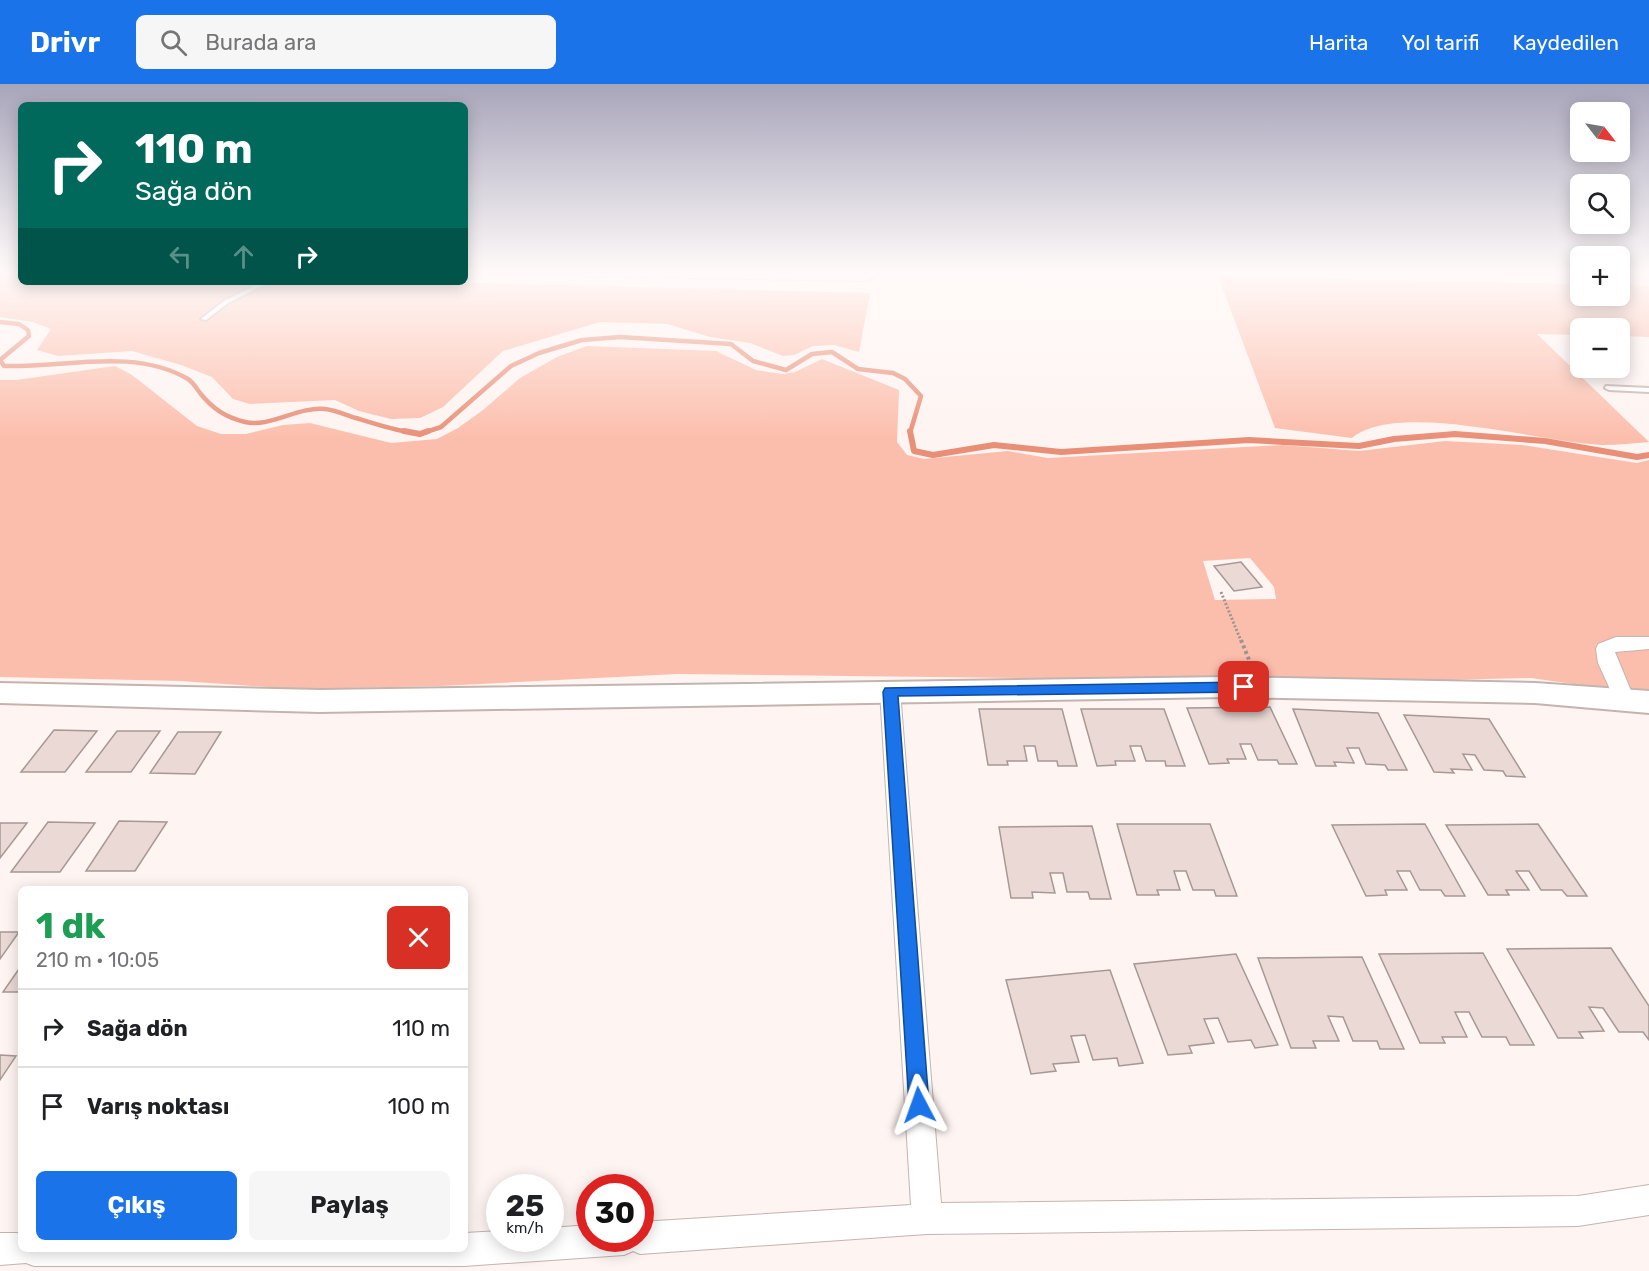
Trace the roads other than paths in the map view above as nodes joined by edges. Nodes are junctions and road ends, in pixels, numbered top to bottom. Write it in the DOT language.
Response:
graph roads {
  1 [pos="1609,388"];
  2 [pos="1649,390"];
  3 [pos="1649,644"];
  4 [pos="890,692"];
  5 [pos="0,693"];
  6 [pos="1636,700"];
  7 [pos="1649,1200"];
  8 [pos="927,1219"];
  9 [pos="654,1237"];
  10 [pos="576,1242"];
  11 [pos="468,1249"];
  12 [pos="0,1250"];
  13 [pos="18,1250"];
  1 -- 2 [label="lane"];
  3 -- 6 [label="street"];
  4 -- 5 [label="street"];
  4 -- 6 [label="street"];
  4 -- 8 [label="street"];
  7 -- 8 [label="street"];
  8 -- 9 [label="street"];
  10 -- 11 [label="street"];
  12 -- 13 [label="street"];
}
